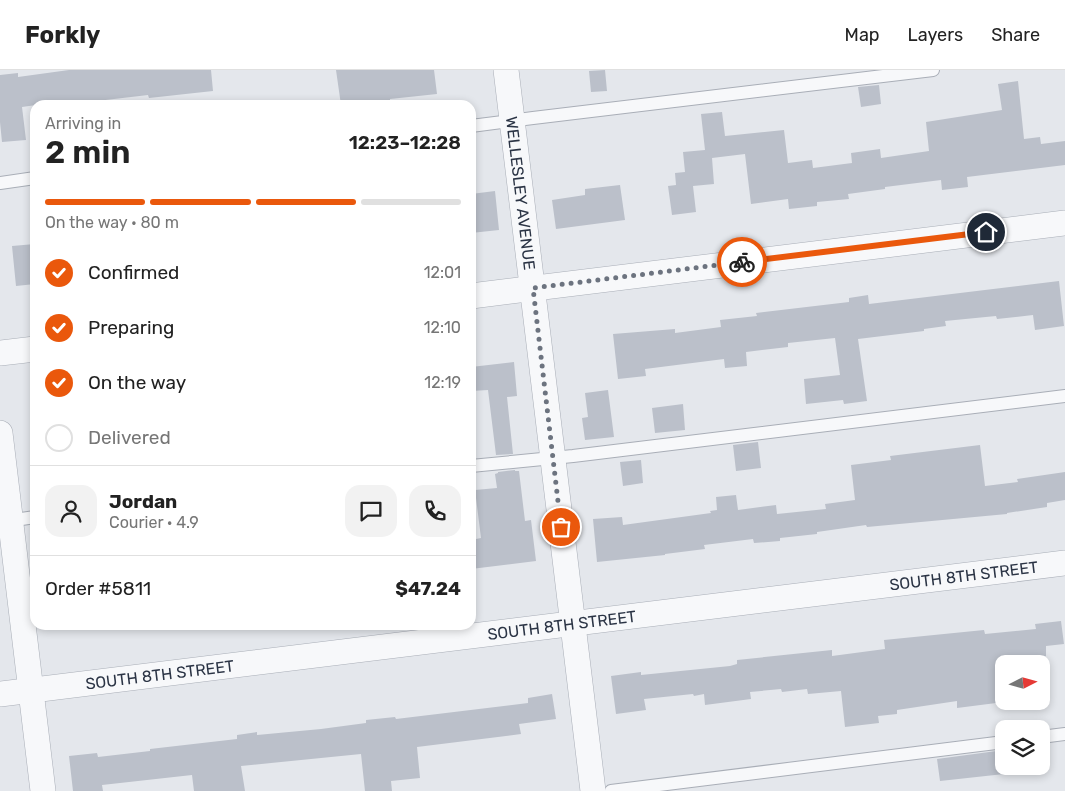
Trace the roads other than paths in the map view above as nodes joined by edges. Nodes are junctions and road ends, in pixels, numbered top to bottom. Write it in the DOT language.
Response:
graph roads {
  1 [pos="506,70"];
  2 [pos="933,70"];
  3 [pos="513,122"];
  4 [pos="476,126"];
  5 [pos="30,179"];
  6 [pos="0,183"];
  7 [pos="1065,223"];
  8 [pos="533,288"];
  9 [pos="476,295"];
  10 [pos="30,350"];
  11 [pos="0,353"];
  12 [pos="1065,396"];
  13 [pos="0,433"];
  14 [pos="552,457"];
  15 [pos="476,465"];
  16 [pos="30,518"];
  17 [pos="5,521"];
  18 [pos="1065,564"];
  19 [pos="573,624"];
  20 [pos="31,690"];
  21 [pos="0,694"];
  22 [pos="1065,734"];
  23 [pos="1050,736"];
  24 [pos="995,743"];
  25 [pos="43,791"];
  26 [pos="593,791"];
  27 [pos="611,791"];
  1 -- 3 [label="street, WELLESLEY AVENUE"];
  2 -- 3 [label="lane"];
  3 -- 4 [label="lane"];
  3 -- 8 [label="street, WELLESLEY AVENUE"];
  5 -- 6 [label="lane"];
  7 -- 8 [label="street"];
  8 -- 9 [label="street"];
  8 -- 14 [label="street, WELLESLEY AVENUE"];
  10 -- 11 [label="street"];
  12 -- 14 [label="lane"];
  13 -- 17 [label="street"];
  14 -- 15 [label="lane"];
  14 -- 19 [label="street, WELLESLEY AVENUE"];
  16 -- 17 [label="lane"];
  17 -- 20 [label="street"];
  18 -- 19 [label="street, SOUTH 8TH STREET"];
  19 -- 20 [label="street, SOUTH 8TH STREET"];
  19 -- 26 [label="street, WELLESLEY AVENUE"];
  20 -- 21 [label="street, SOUTH 8TH STREET"];
  20 -- 25 [label="street"];
  22 -- 23 [label="lane"];
  24 -- 27 [label="lane"];
}
